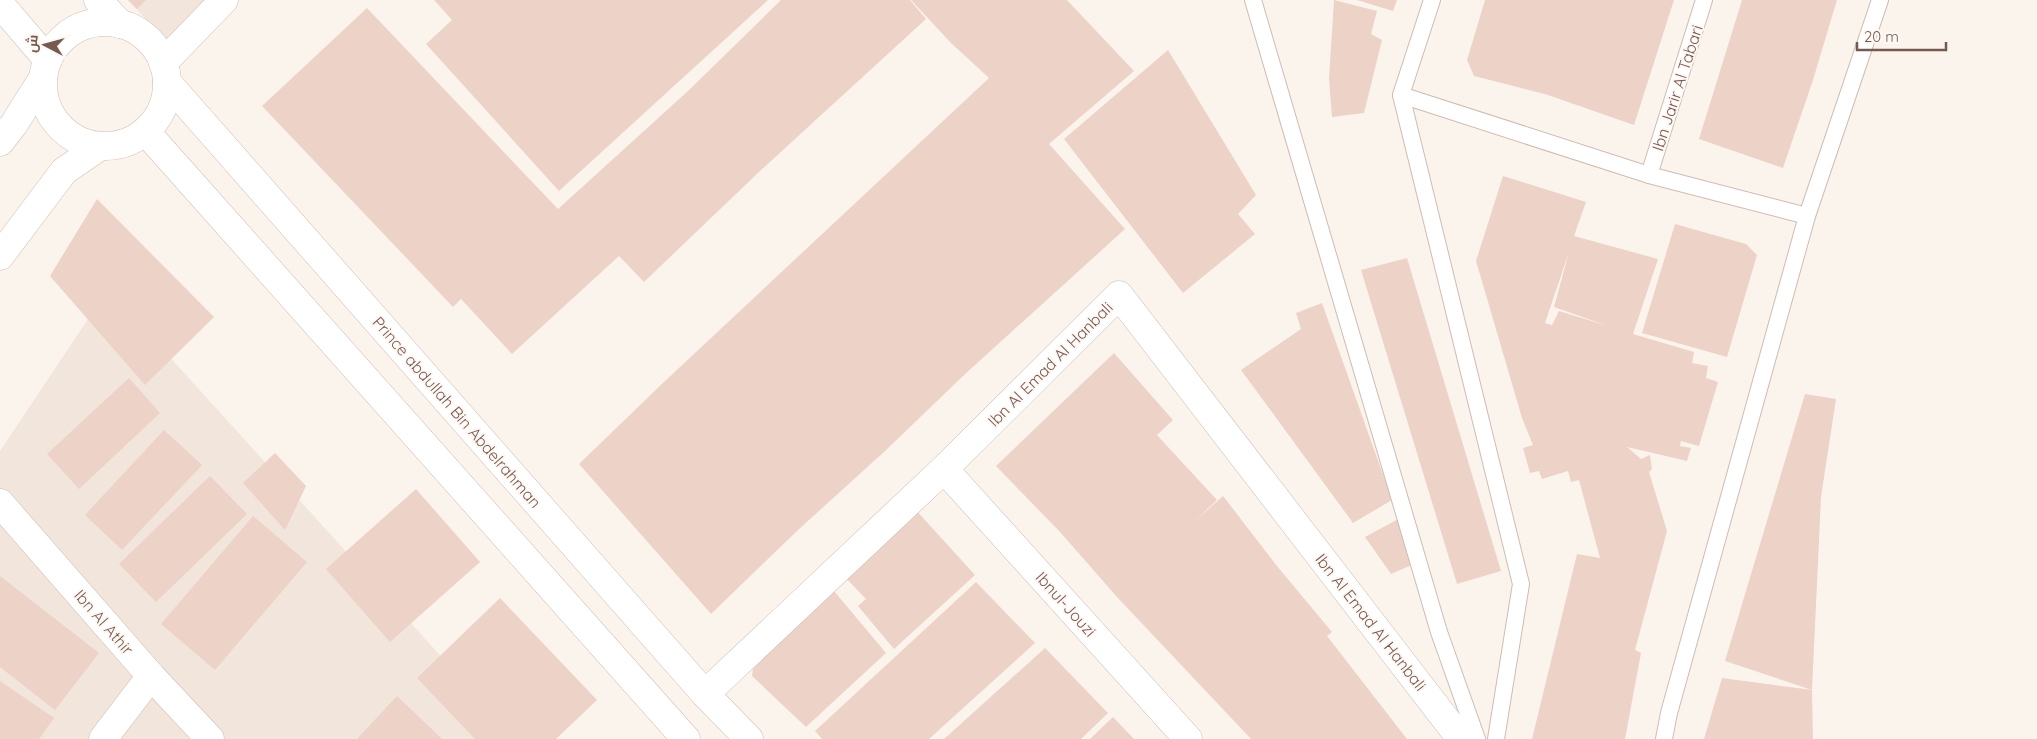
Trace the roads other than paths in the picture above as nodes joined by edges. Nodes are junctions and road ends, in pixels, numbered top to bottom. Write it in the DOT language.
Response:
graph roads {
  1 [pos="98,0"];
  2 [pos="224,0"];
  3 [pos="1253,0"];
  4 [pos="1432,0"];
  5 [pos="1704,0"];
  6 [pos="1880,0"];
  7 [pos="0,4"];
  8 [pos="120,24"];
  9 [pos="46,69"];
  10 [pos="165,72"];
  11 [pos="1401,95"];
  12 [pos="146,132"];
  13 [pos="0,142"];
  14 [pos="99,146"];
  15 [pos="1649,175"];
  16 [pos="1808,216"];
  17 [pos="0,256"];
  18 [pos="944,469"];
  19 [pos="0,503"];
  20 [pos="150,676"];
  21 [pos="705,694"];
  22 [pos="103,739"];
  23 [pos="210,739"];
  24 [pos="686,739"];
  25 [pos="749,739"];
  26 [pos="1188,739"];
  27 [pos="1461,739"];
  28 [pos="1476,739"];
  29 [pos="1496,739"];
  30 [pos="1664,739"];
  1 -- 8 [label="street"];
  2 -- 10 [label="street"];
  3 -- 28 [label="lane"];
  4 -- 11 [label="lane"];
  5 -- 15 [label="lane, Ibn Jarir Al Tabari"];
  6 -- 16 [label="lane"];
  7 -- 9 [label="street"];
  8 -- 9 [label="street"];
  8 -- 10 [label="street"];
  9 -- 13 [label="street"];
  9 -- 14 [label="street"];
  10 -- 12 [label="street"];
  10 -- 21 [label="street, Prince abdullah Bin Abdelrahman"];
  11 -- 15 [label="lane"];
  11 -- 29 [label="lane"];
  12 -- 14 [label="street"];
  12 -- 24 [label="street"];
  14 -- 17 [label="street"];
  15 -- 16 [label="lane"];
  16 -- 30 [label="lane"];
  18 -- 21 [label="street, Ibn Al Emad Al Hanbali"];
  18 -- 26 [label="street, Ibnul-Jouzi"];
  18 -- 27 [label="street, Ibn Al Emad Al Hanbali"];
  19 -- 20 [label="street, Ibn Al Athir"];
  20 -- 22 [label="street"];
  20 -- 23 [label="street, Ibn Al Athir"];
  21 -- 25 [label="street, Prince abdullah Bin Abdelrahman"];
}
